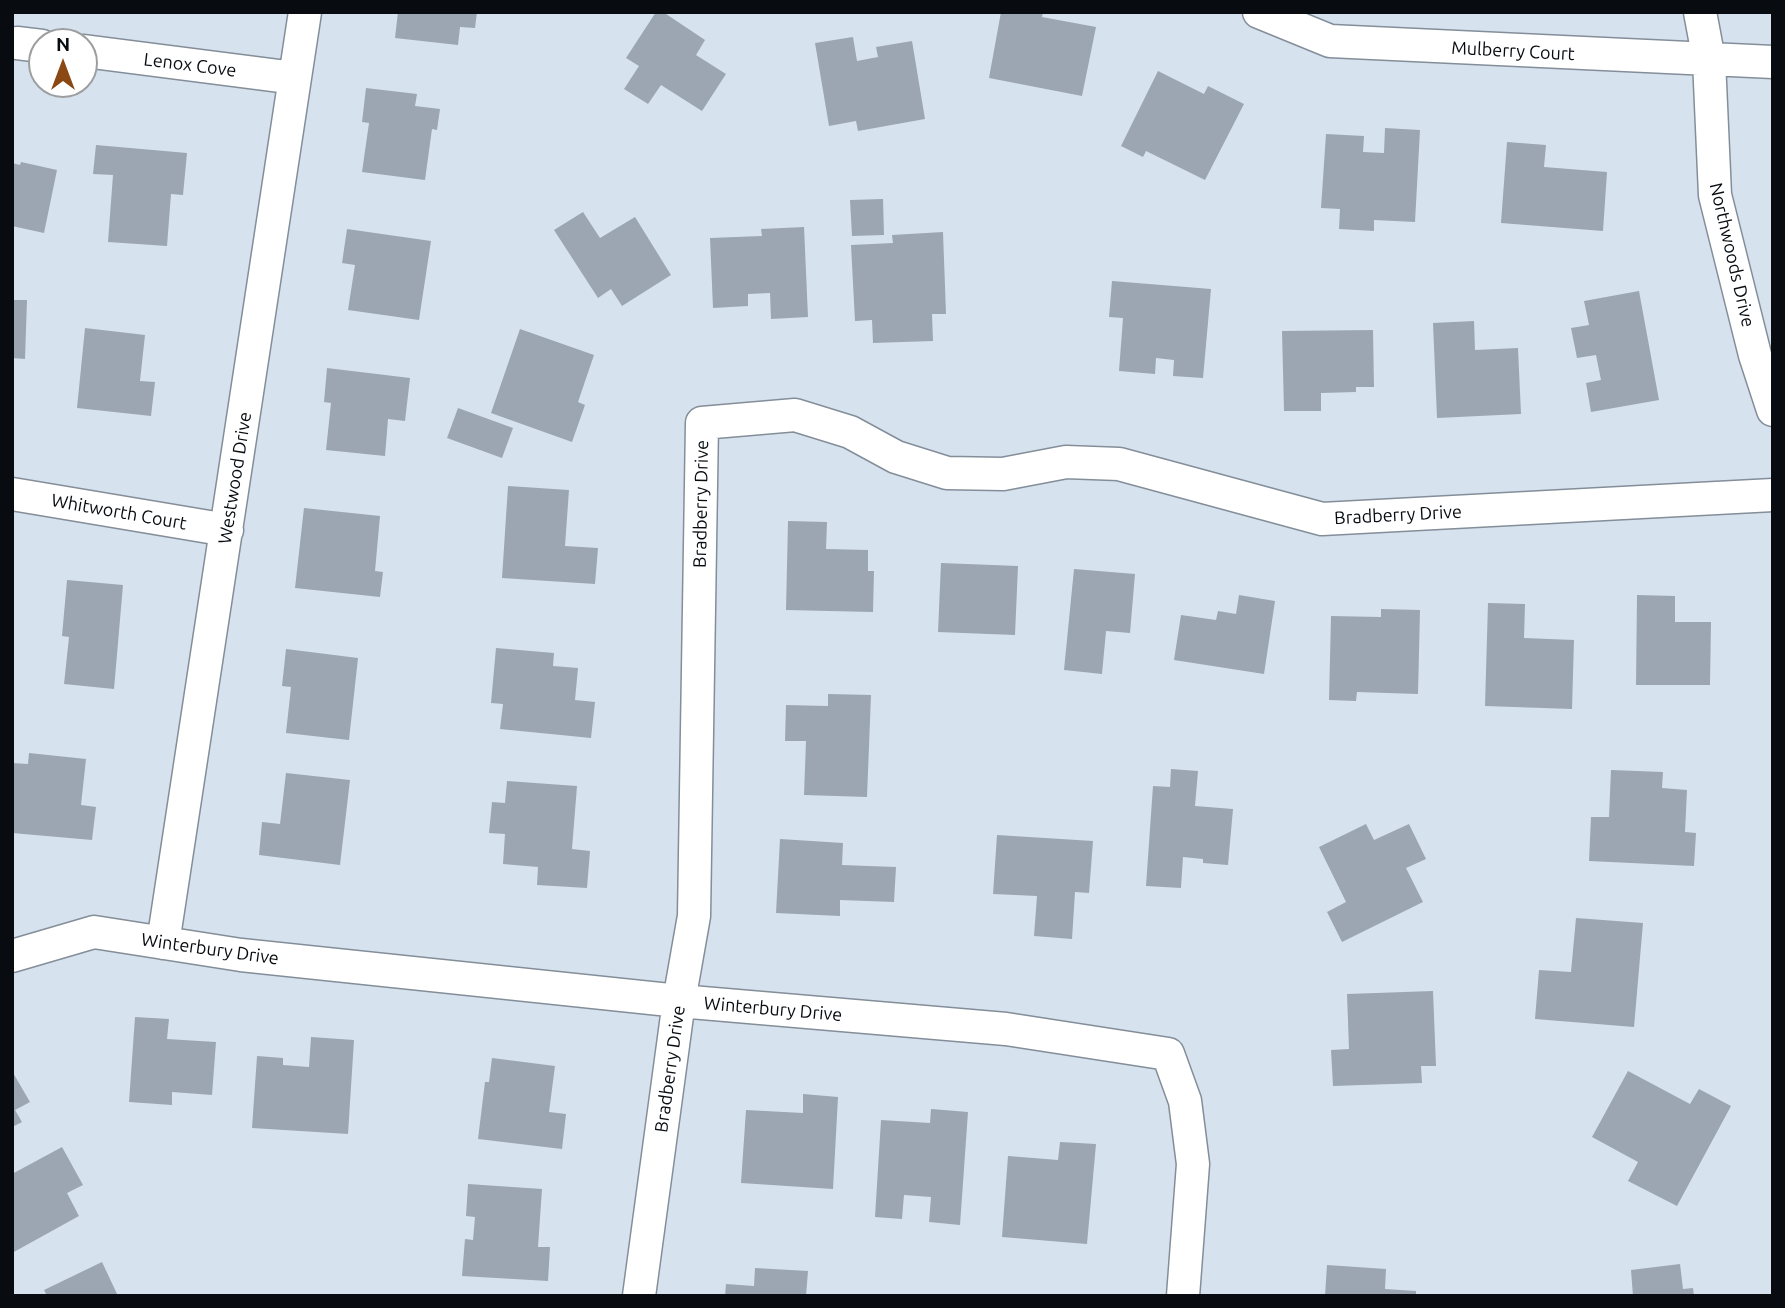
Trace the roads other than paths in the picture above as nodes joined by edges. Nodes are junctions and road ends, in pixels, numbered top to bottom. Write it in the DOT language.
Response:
graph roads {
  1 [pos="305,12"];
  2 [pos="1258,12"];
  3 [pos="1700,12"];
  4 [pos="98,53"];
  5 [pos="1709,60"];
  6 [pos="1773,62"];
  7 [pos="295,78"];
  8 [pos="1773,410"];
  9 [pos="12,494"];
  10 [pos="1773,495"];
  11 [pos="227,530"];
  12 [pos="163,943"];
  13 [pos="12,956"];
  14 [pos="679,1001"];
  15 [pos="639,1296"];
  16 [pos="1183,1296"];
  1 -- 7 [label="street, Westwood Drive"];
  2 -- 5 [label="street, Mulberry Court"];
  3 -- 5 [label="street, Northwoods Drive"];
  4 -- 7 [label="street, Lenox Cove"];
  5 -- 6 [label="street, Mulberry Court"];
  5 -- 8 [label="street, Northwoods Drive"];
  7 -- 11 [label="street, Westwood Drive"];
  9 -- 11 [label="street, Whitworth Court"];
  10 -- 14 [label="street, Bradberry Drive"];
  11 -- 12 [label="street, Westwood Drive"];
  12 -- 13 [label="street, Winterbury Drive"];
  12 -- 14 [label="street, Winterbury Drive"];
  14 -- 15 [label="street, Bradberry Drive"];
  14 -- 16 [label="street, Winterbury Drive"];
}
